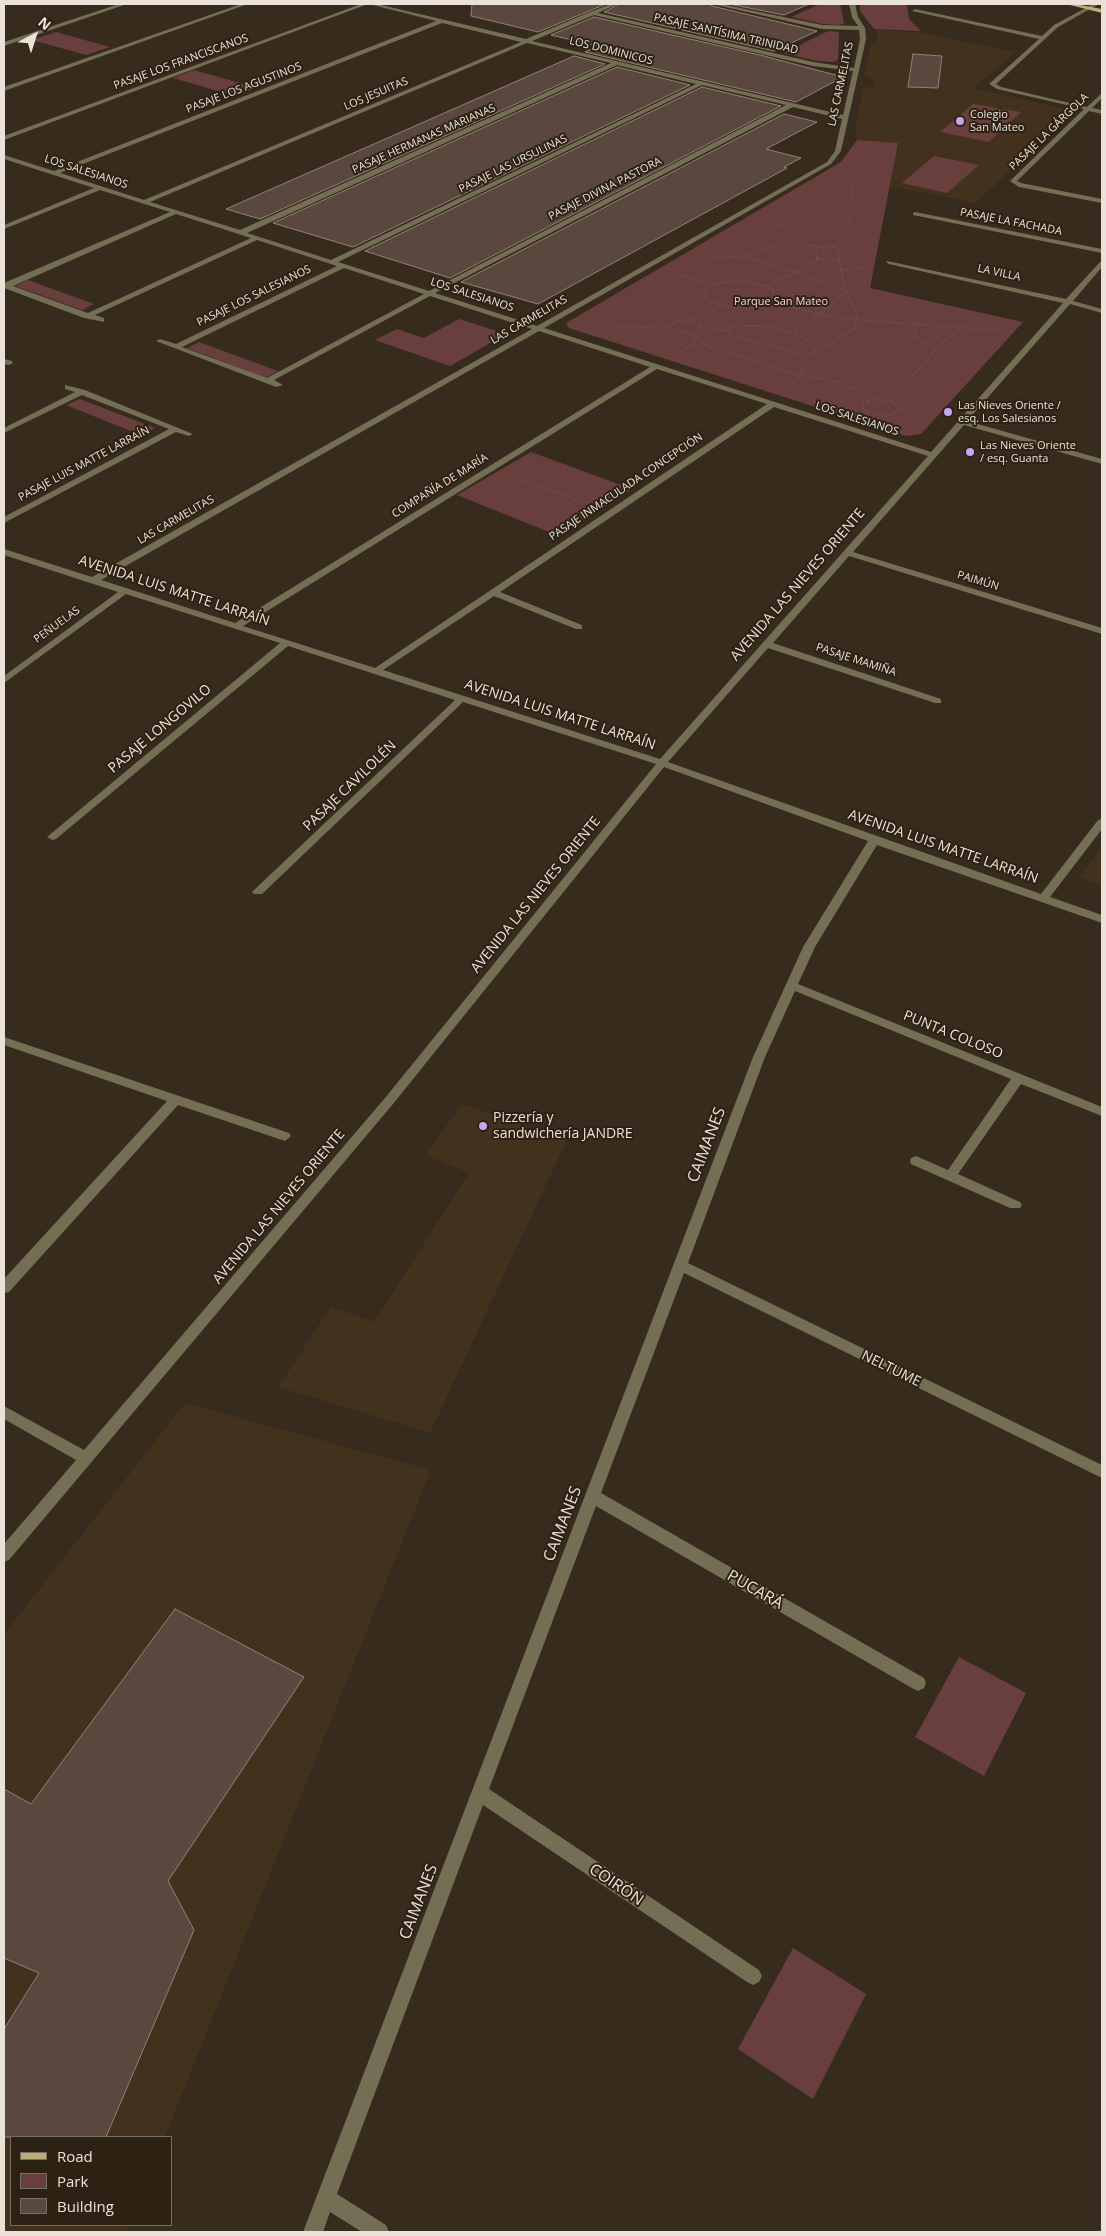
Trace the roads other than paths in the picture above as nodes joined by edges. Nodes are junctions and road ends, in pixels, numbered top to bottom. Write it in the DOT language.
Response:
graph roads {
  1 [pos="124,4"];
  2 [pos="245,4"];
  3 [pos="365,4"];
  4 [pos="371,4"];
  5 [pos="615,4"];
  6 [pos="715,4"];
  7 [pos="852,4"];
  8 [pos="1070,4"];
  9 [pos="1096,4"];
  10 [pos="1088,8"];
  11 [pos="1102,10"];
  12 [pos="915,11"];
  13 [pos="592,13"];
  14 [pos="441,21"];
  15 [pos="862,28"];
  16 [pos="1043,38"];
  17 [pos="526,41"];
  18 [pos="4,44"];
  19 [pos="616,63"];
  20 [pos="856,70"];
  21 [pos="702,83"];
  22 [pos="4,89"];
  23 [pos="1102,95"];
  24 [pos="792,105"];
  25 [pos="1088,108"];
  26 [pos="1102,112"];
  27 [pos="846,118"];
  28 [pos="4,138"];
  29 [pos="4,157"];
  30 [pos="15,161"];
  31 [pos="4,165"];
  32 [pos="54,173"];
  33 [pos="100,188"];
  34 [pos="1102,201"];
  35 [pos="144,202"];
  36 [pos="176,212"];
  37 [pos="915,214"];
  38 [pos="4,227"];
  39 [pos="240,233"];
  40 [pos="257,238"];
  41 [pos="1102,251"];
  42 [pos="332,262"];
  43 [pos="890,262"];
  44 [pos="1102,263"];
  45 [pos="343,266"];
  46 [pos="5,286"];
  47 [pos="430,294"];
  48 [pos="1068,301"];
  49 [pos="1102,311"];
  50 [pos="87,316"];
  51 [pos="101,320"];
  52 [pos="538,328"];
  53 [pos="160,341"];
  54 [pos="176,347"];
  55 [pos="657,366"];
  56 [pos="267,381"];
  57 [pos="279,385"];
  58 [pos="68,387"];
  59 [pos="82,392"];
  60 [pos="774,404"];
  61 [pos="962,422"];
  62 [pos="176,429"];
  63 [pos="4,431"];
  64 [pos="188,434"];
  65 [pos="933,455"];
  66 [pos="1102,462"];
  67 [pos="4,520"];
  68 [pos="4,552"];
  69 [pos="847,553"];
  70 [pos="94,580"];
  71 [pos="125,591"];
  72 [pos="493,592"];
  73 [pos="236,626"];
  74 [pos="579,627"];
  75 [pos="1102,631"];
  76 [pos="286,642"];
  77 [pos="766,644"];
  78 [pos="376,671"];
  79 [pos="4,680"];
  80 [pos="461,698"];
  81 [pos="938,701"];
  82 [pos="662,763"];
  83 [pos="1102,822"];
  84 [pos="52,837"];
  85 [pos="874,840"];
  86 [pos="258,892"];
  87 [pos="1044,898"];
  88 [pos="1102,919"];
  89 [pos="791,985"];
  90 [pos="4,1041"];
  91 [pos="1018,1078"];
  92 [pos="176,1099"];
  93 [pos="1102,1112"];
  94 [pos="285,1136"];
  95 [pos="916,1161"];
  96 [pos="950,1176"];
  97 [pos="1016,1205"];
  98 [pos="680,1265"];
  99 [pos="4,1288"];
  100 [pos="4,1412"];
  101 [pos="85,1458"];
  102 [pos="1102,1472"];
  103 [pos="592,1496"];
  104 [pos="4,1555"];
  105 [pos="918,1683"];
  106 [pos="480,1793"];
  107 [pos="753,1976"];
  108 [pos="326,2198"];
  109 [pos="312,2232"];
  110 [pos="379,2232"];
  1 -- 18 [label="street"];
  2 -- 22 [label="street"];
  3 -- 28 [label="street, PASAJE LOS FRANCISCANOS"];
  4 -- 14 [label="street, LOS DOMINICOS"];
  5 -- 13 [label="street, LOS JESUITAS"];
  6 -- 15 [label="street"];
  7 -- 15 [label="street, LAS CARMELITAS"];
  8 -- 10 [label="main road"];
  9 -- 10 [label="street"];
  10 -- 11 [label="main road"];
  10 -- 16 [label="street"];
  12 -- 16 [label="street"];
  13 -- 17 [label="street, LOS JESUITAS"];
  13 -- 20 [label="street, PASAJE SANTÍSIMA TRINIDAD"];
  14 -- 17 [label="street, LOS DOMINICOS"];
  14 -- 32 [label="street, PASAJE LOS AGUSTINOS"];
  15 -- 20 [label="street, LAS CARMELITAS"];
  16 -- 25 [label="street"];
  17 -- 19 [label="street, LOS DOMINICOS"];
  17 -- 35 [label="street, LOS JESUITAS"];
  19 -- 21 [label="street, LOS DOMINICOS"];
  19 -- 39 [label="street, PASAJE HERMANAS MARIANAS"];
  20 -- 27 [label="street, LAS CARMELITAS"];
  21 -- 24 [label="street, LOS DOMINICOS"];
  21 -- 42 [label="street, PASAJE LAS URSULINAS"];
  23 -- 25 [label="street, PASAJE LA GÁRGOLA"];
  24 -- 27 [label="street, LOS DOMINICOS"];
  24 -- 47 [label="street, PASAJE DIVINA PASTORA"];
  25 -- 26 [label="street"];
  25 -- 34 [label="street, PASAJE LA GÁRGOLA"];
  27 -- 52 [label="street, LAS CARMELITAS"];
  29 -- 30 [label="street, LOS SALESIANOS"];
  30 -- 31 [label="street"];
  30 -- 32 [label="street, LOS SALESIANOS"];
  32 -- 33 [label="street, LOS SALESIANOS"];
  33 -- 35 [label="street, LOS SALESIANOS"];
  33 -- 38 [label="street"];
  35 -- 36 [label="street, LOS SALESIANOS"];
  36 -- 39 [label="street, LOS SALESIANOS"];
  36 -- 46 [label="street"];
  37 -- 41 [label="street, PASAJE LA FACHADA"];
  39 -- 40 [label="street, LOS SALESIANOS"];
  40 -- 42 [label="street, LOS SALESIANOS"];
  40 -- 50 [label="street"];
  42 -- 45 [label="street, LOS SALESIANOS"];
  43 -- 48 [label="street, LA VILLA"];
  44 -- 48 [label="street, AVENIDA LAS NIEVES ORIENTE"];
  45 -- 47 [label="street, LOS SALESIANOS"];
  45 -- 54 [label="street, PASAJE LOS SALESIANOS"];
  46 -- 50 [label="street"];
  47 -- 52 [label="street, LOS SALESIANOS"];
  47 -- 56 [label="street"];
  48 -- 49 [label="street, LA VILLA"];
  48 -- 61 [label="street, AVENIDA LAS NIEVES ORIENTE"];
  50 -- 51 [label="street"];
  52 -- 55 [label="street, LOS SALESIANOS"];
  52 -- 70 [label="street, LAS CARMELITAS"];
  53 -- 54 [label="street"];
  54 -- 56 [label="street"];
  55 -- 60 [label="street, LOS SALESIANOS"];
  55 -- 73 [label="street, COMPAÑÍA DE MARÍA"];
  56 -- 57 [label="street"];
  58 -- 59 [label="street, PASAJE LUIS MATTE LARRAÍN"];
  59 -- 62 [label="street, PASAJE LUIS MATTE LARRAÍN"];
  59 -- 63 [label="street"];
  60 -- 65 [label="street, LOS SALESIANOS"];
  60 -- 72 [label="street, PASAJE INMACULADA CONCEPCIÓN"];
  61 -- 65 [label="street, AVENIDA LAS NIEVES ORIENTE"];
  61 -- 66 [label="street"];
  62 -- 64 [label="street, PASAJE LUIS MATTE LARRAÍN"];
  62 -- 67 [label="street, PASAJE LUIS MATTE LARRAÍN"];
  65 -- 69 [label="street, AVENIDA LAS NIEVES ORIENTE"];
  68 -- 70 [label="street, AVENIDA LUIS MATTE LARRAÍN"];
  69 -- 75 [label="street, PAIMÚN"];
  69 -- 77 [label="street, AVENIDA LAS NIEVES ORIENTE"];
  70 -- 71 [label="street, AVENIDA LUIS MATTE LARRAÍN"];
  71 -- 73 [label="street, AVENIDA LUIS MATTE LARRAÍN"];
  71 -- 79 [label="street, PEÑUELAS"];
  72 -- 74 [label="street"];
  72 -- 78 [label="street, PASAJE INMACULADA CONCEPCIÓN"];
  73 -- 76 [label="street, AVENIDA LUIS MATTE LARRAÍN"];
  76 -- 78 [label="street, AVENIDA LUIS MATTE LARRAÍN"];
  76 -- 84 [label="street, PASAJE LONGOVILO"];
  77 -- 81 [label="street, PASAJE MAMIÑA"];
  77 -- 82 [label="street, AVENIDA LAS NIEVES ORIENTE"];
  78 -- 80 [label="street, AVENIDA LUIS MATTE LARRAÍN"];
  80 -- 82 [label="street, AVENIDA LUIS MATTE LARRAÍN"];
  80 -- 86 [label="street, PASAJE CAVILOLÉN"];
  82 -- 85 [label="street, AVENIDA LUIS MATTE LARRAÍN"];
  82 -- 101 [label="street, AVENIDA LAS NIEVES ORIENTE"];
  83 -- 87 [label="street"];
  85 -- 87 [label="street, AVENIDA LUIS MATTE LARRAÍN"];
  85 -- 89 [label="street, CAIMANES"];
  87 -- 88 [label="street, AVENIDA LUIS MATTE LARRAÍN"];
  89 -- 91 [label="street, PUNTA COLOSO"];
  89 -- 98 [label="street, CAIMANES"];
  90 -- 92 [label="street"];
  91 -- 93 [label="street, PUNTA COLOSO"];
  91 -- 96 [label="street"];
  92 -- 94 [label="street"];
  92 -- 99 [label="street"];
  95 -- 96 [label="street"];
  96 -- 97 [label="street"];
  98 -- 102 [label="street, NELTUME"];
  98 -- 103 [label="street, CAIMANES"];
  100 -- 101 [label="street"];
  101 -- 104 [label="street, AVENIDA LAS NIEVES ORIENTE"];
  103 -- 105 [label="street, PUCARÁ"];
  103 -- 106 [label="street, CAIMANES"];
  106 -- 107 [label="street, COIRÓN"];
  106 -- 108 [label="street, CAIMANES"];
  108 -- 109 [label="street, CAIMANES"];
  108 -- 110 [label="street"];
}
